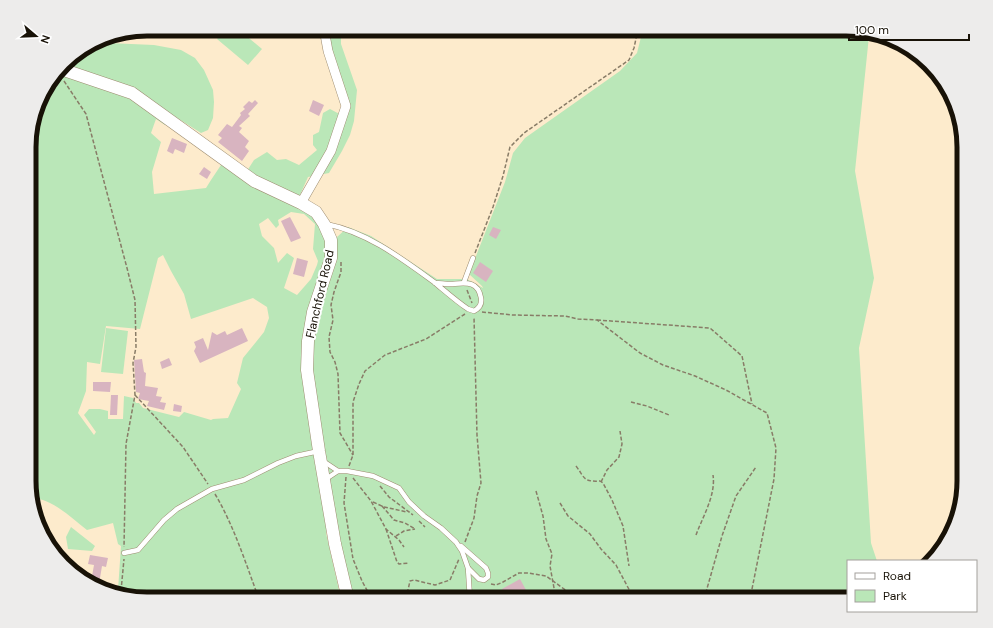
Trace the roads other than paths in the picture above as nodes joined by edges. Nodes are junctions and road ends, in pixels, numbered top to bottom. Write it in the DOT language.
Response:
graph roads {
  1 [pos="325,36"];
  2 [pos="65,73"];
  3 [pos="301,203"];
  4 [pos="324,224"];
  5 [pos="473,258"];
  6 [pos="464,282"];
  7 [pos="434,283"];
  8 [pos="320,455"];
  9 [pos="338,471"];
  10 [pos="324,480"];
  11 [pos="462,549"];
  12 [pos="124,553"];
  13 [pos="468,568"];
  14 [pos="346,592"];
  15 [pos="470,592"];
  1 -- 3 [label="street"];
  2 -- 3 [label="street, Flanchford Road"];
  3 -- 4 [label="street, Flanchford Road"];
  4 -- 7 [label="lane"];
  4 -- 8 [label="street, Flanchford Road"];
  5 -- 6 [label="lane"];
  6 -- 7 [label="lane"];
  6 -- 7 [label="lane"];
  8 -- 9 [label="lane"];
  8 -- 10 [label="street, Flanchford Road"];
  8 -- 12 [label="lane"];
  9 -- 10 [label="lane"];
  9 -- 11 [label="lane"];
  10 -- 14 [label="street, Flanchford Road"];
  11 -- 13 [label="lane"];
  11 -- 13 [label="lane"];
  13 -- 15 [label="lane"];
}
